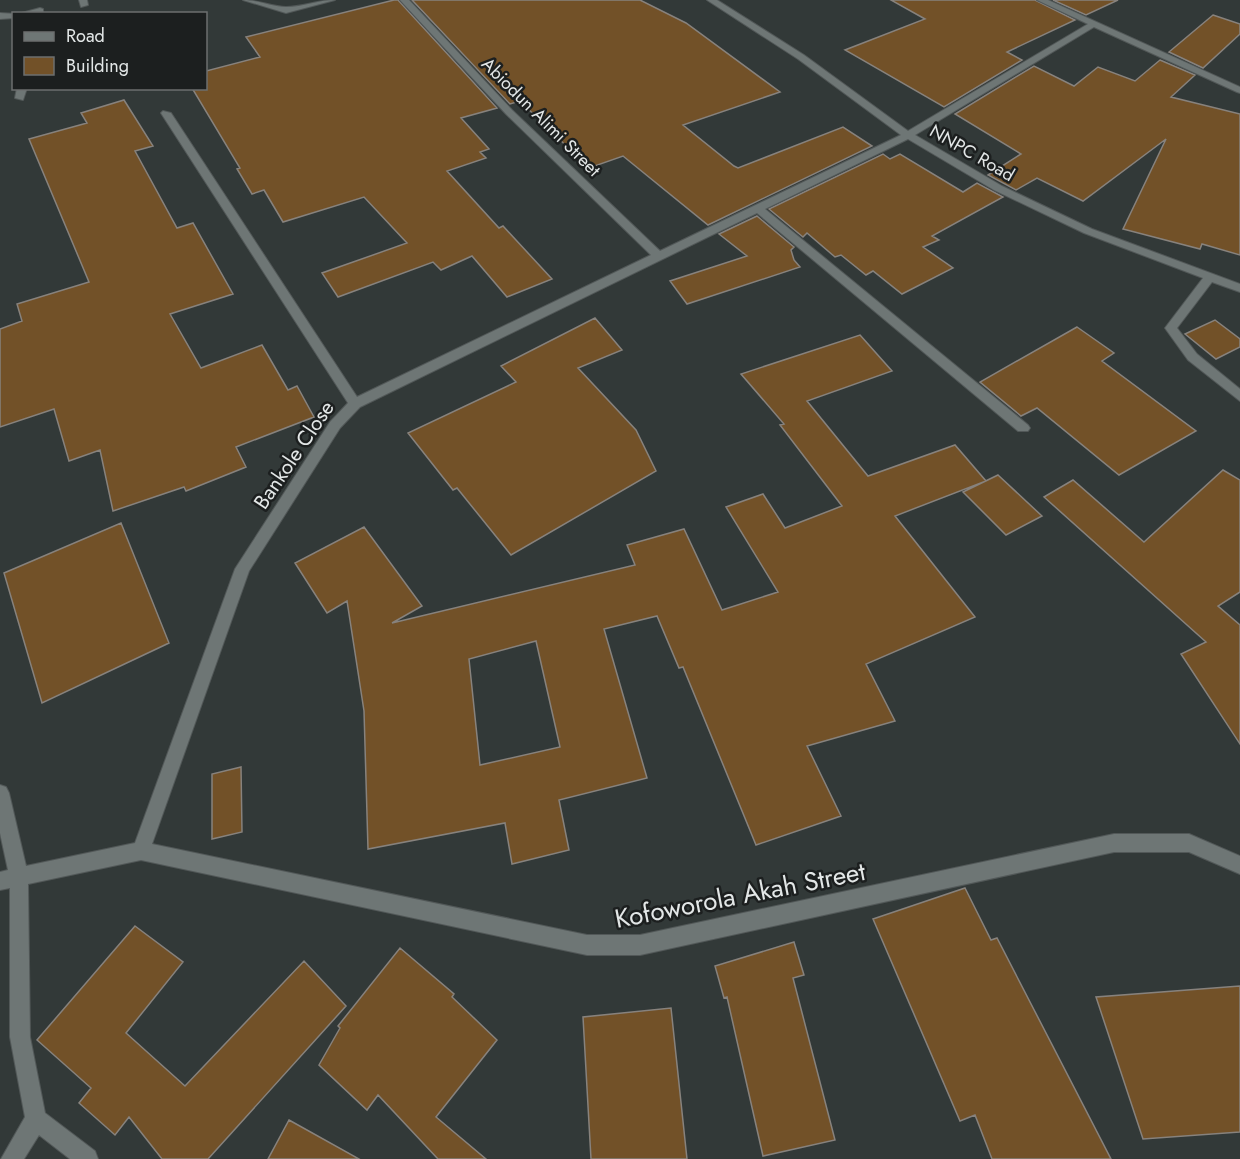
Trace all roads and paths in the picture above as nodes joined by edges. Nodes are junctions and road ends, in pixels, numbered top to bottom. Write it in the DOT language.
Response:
graph roads {
  1 [pos="42,0"];
  2 [pos="247,0"];
  3 [pos="331,0"];
  4 [pos="404,0"];
  5 [pos="711,0"];
  6 [pos="1041,0"];
  7 [pos="40,12"];
  8 [pos="1094,24"];
  9 [pos="1240,90"];
  10 [pos="166,113"];
  11 [pos="908,135"];
  12 [pos="758,208"];
  13 [pos="657,255"];
  14 [pos="1210,277"];
  15 [pos="1240,288"];
  16 [pos="1240,396"];
  17 [pos="355,404"];
  18 [pos="1023,428"];
  19 [pos="0,793"];
  20 [pos="141,851"];
  21 [pos="1240,865"];
  22 [pos="9,879"];
  23 [pos="36,1119"];
  24 [pos="12,1159"];
  25 [pos="87,1159"];
  1 -- 7 [label="street"];
  2 -- 3 [label="street"];
  4 -- 13 [label="street, Abiodun Alimi Street"];
  5 -- 11 [label="street, NNPC Road"];
  6 -- 8 [label="street"];
  8 -- 9 [label="street"];
  8 -- 11 [label="street"];
  10 -- 17 [label="street, Bankole Close"];
  11 -- 12 [label="street"];
  11 -- 14 [label="street, NNPC Road"];
  12 -- 13 [label="street"];
  12 -- 18 [label="street"];
  13 -- 17 [label="street"];
  14 -- 15 [label="street, NNPC Road"];
  14 -- 16 [label="street"];
  17 -- 20 [label="street, Bankole Close"];
  19 -- 22 [label="street"];
  20 -- 21 [label="street, Kofoworola Akah Street"];
  20 -- 22 [label="street"];
  22 -- 23 [label="street"];
  23 -- 24 [label="street"];
  23 -- 25 [label="street"];
}
